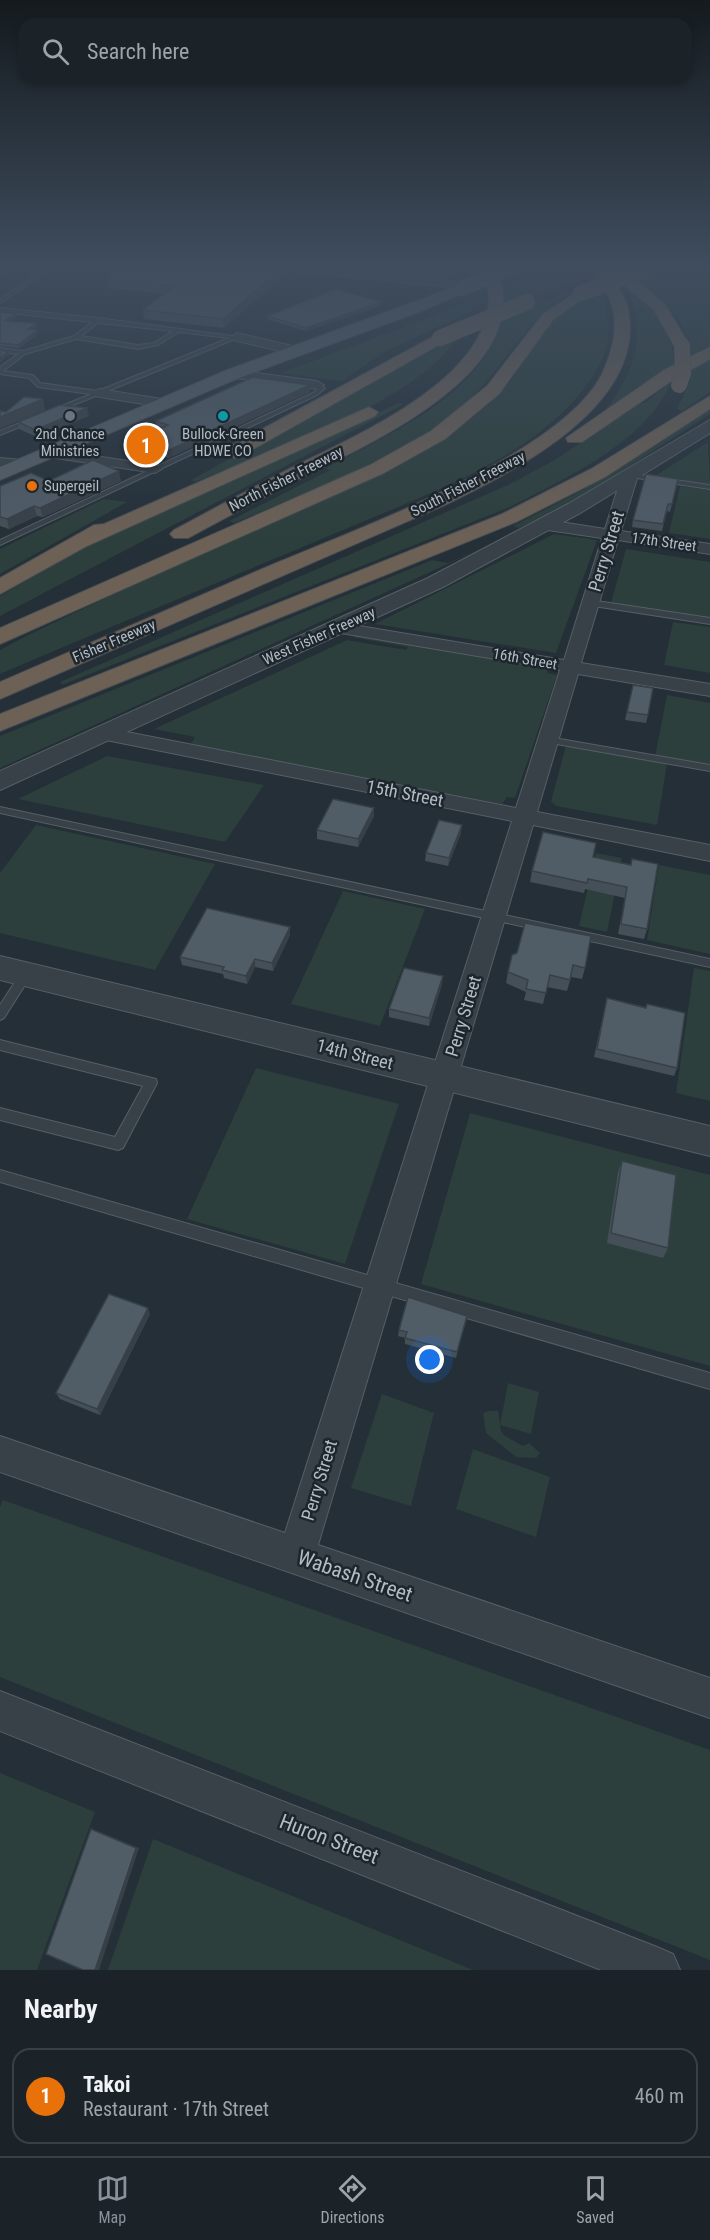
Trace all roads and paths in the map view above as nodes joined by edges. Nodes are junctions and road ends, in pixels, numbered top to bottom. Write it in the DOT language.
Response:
graph roads {
  1 [pos="17,358"];
  2 [pos="185,358"];
  3 [pos="277,358"];
  4 [pos="406,358"];
  5 [pos="449,358"];
  6 [pos="473,358"];
  7 [pos="518,358"];
  8 [pos="616,358"];
  9 [pos="683,358"];
  10 [pos="699,358"];
  11 [pos="0,371"];
  12 [pos="232,374"];
  13 [pos="422,380"];
  14 [pos="317,385"];
  15 [pos="99,393"];
  16 [pos="710,401"];
  17 [pos="388,402"];
  18 [pos="162,403"];
  19 [pos="707,429"];
  20 [pos="0,433"];
  21 [pos="48,453"];
  22 [pos="0,462"];
  23 [pos="22,464"];
  24 [pos="155,469"];
  25 [pos="0,474"];
  26 [pos="630,475"];
  27 [pos="710,487"];
  28 [pos="568,488"];
  29 [pos="548,525"];
  30 [pos="611,535"];
  31 [pos="83,541"];
  32 [pos="0,543"];
  33 [pos="710,549"];
  34 [pos="0,587"];
  35 [pos="228,592"];
  36 [pos="590,603"];
  37 [pos="710,621"];
  38 [pos="340,628"];
  39 [pos="0,635"];
  40 [pos="570,667"];
  41 [pos="710,690"];
  42 [pos="0,691"];
  43 [pos="0,723"];
  44 [pos="101,733"];
  45 [pos="548,740"];
  46 [pos="710,768"];
  47 [pos="0,782"];
  48 [pos="0,810"];
  49 [pos="524,817"];
  50 [pos="710,854"];
  51 [pos="494,916"];
  52 [pos="710,963"];
  53 [pos="13,971"];
  54 [pos="0,1015"];
  55 [pos="0,1045"];
  56 [pos="444,1075"];
  57 [pos="0,1114"];
  58 [pos="710,1141"];
  59 [pos="0,1176"];
  60 [pos="378,1285"];
  61 [pos="710,1381"];
  62 [pos="0,1454"];
  63 [pos="296,1556"];
  64 [pos="710,1698"];
  65 [pos="0,1711"];
  66 [pos="657,1970"];
  1 -- 11 [label="lane"];
  2 -- 15 [label="lane"];
  3 -- 12 [label="main road"];
  4 -- 31 [label="highway, bridge"];
  5 -- 13 [label="highway"];
  6 -- 39 [label="highway, North Fisher Freeway"];
  7 -- 39 [label="highway"];
  8 -- 35 [label="highway, South Fisher Freeway"];
  9 -- 28 [label="highway, bridge"];
  10 -- 35 [label="highway"];
  11 -- 15 [label="lane"];
  12 -- 14 [label="street"];
  12 -- 18 [label="main road"];
  14 -- 24 [label="lane"];
  15 -- 18 [label="street"];
  15 -- 20 [label="lane"];
  16 -- 28 [label="highway"];
  17 -- 31 [label="highway"];
  18 -- 21 [label="main road"];
  19 -- 26 [label="street, West Fisher Freeway"];
  21 -- 23 [label="main road"];
  21 -- 24 [label="street"];
  22 -- 23 [label="street"];
  23 -- 25 [label="main road"];
  24 -- 32 [label="lane"];
  26 -- 27 [label="lane"];
  26 -- 29 [label="street, West Fisher Freeway"];
  26 -- 30 [label="street, Perry Street"];
  28 -- 43 [label="highway"];
  29 -- 30 [label="street, 17th Street"];
  29 -- 38 [label="street, West Fisher Freeway"];
  30 -- 33 [label="street, 17th Street"];
  30 -- 36 [label="street, Perry Street"];
  31 -- 34 [label="highway"];
  35 -- 42 [label="highway, Fisher Freeway"];
  36 -- 37 [label="lane"];
  36 -- 40 [label="street, Perry Street"];
  38 -- 40 [label="street, 16th Street"];
  38 -- 44 [label="street, West Fisher Freeway"];
  40 -- 41 [label="street, 16th Street"];
  40 -- 45 [label="street, Perry Street"];
  44 -- 47 [label="street, West Fisher Freeway"];
  44 -- 49 [label="street, 15th Street"];
  45 -- 46 [label="lane"];
  45 -- 49 [label="street, Perry Street"];
  48 -- 51 [label="lane"];
  49 -- 50 [label="street, 15th Street"];
  49 -- 51 [label="street, Perry Street"];
  51 -- 52 [label="lane"];
  51 -- 56 [label="street, Perry Street"];
  53 -- 54 [label="lane"];
  53 -- 56 [label="street, 14th Street"];
  55 -- 57 [label="lane"];
  56 -- 58 [label="street, 14th Street"];
  56 -- 60 [label="street, Perry Street"];
  59 -- 60 [label="lane"];
  60 -- 61 [label="lane"];
  60 -- 63 [label="street, Perry Street"];
  62 -- 63 [label="street, Wabash Street"];
  63 -- 64 [label="street, Wabash Street"];
  65 -- 66 [label="street, Huron Street"];
}
